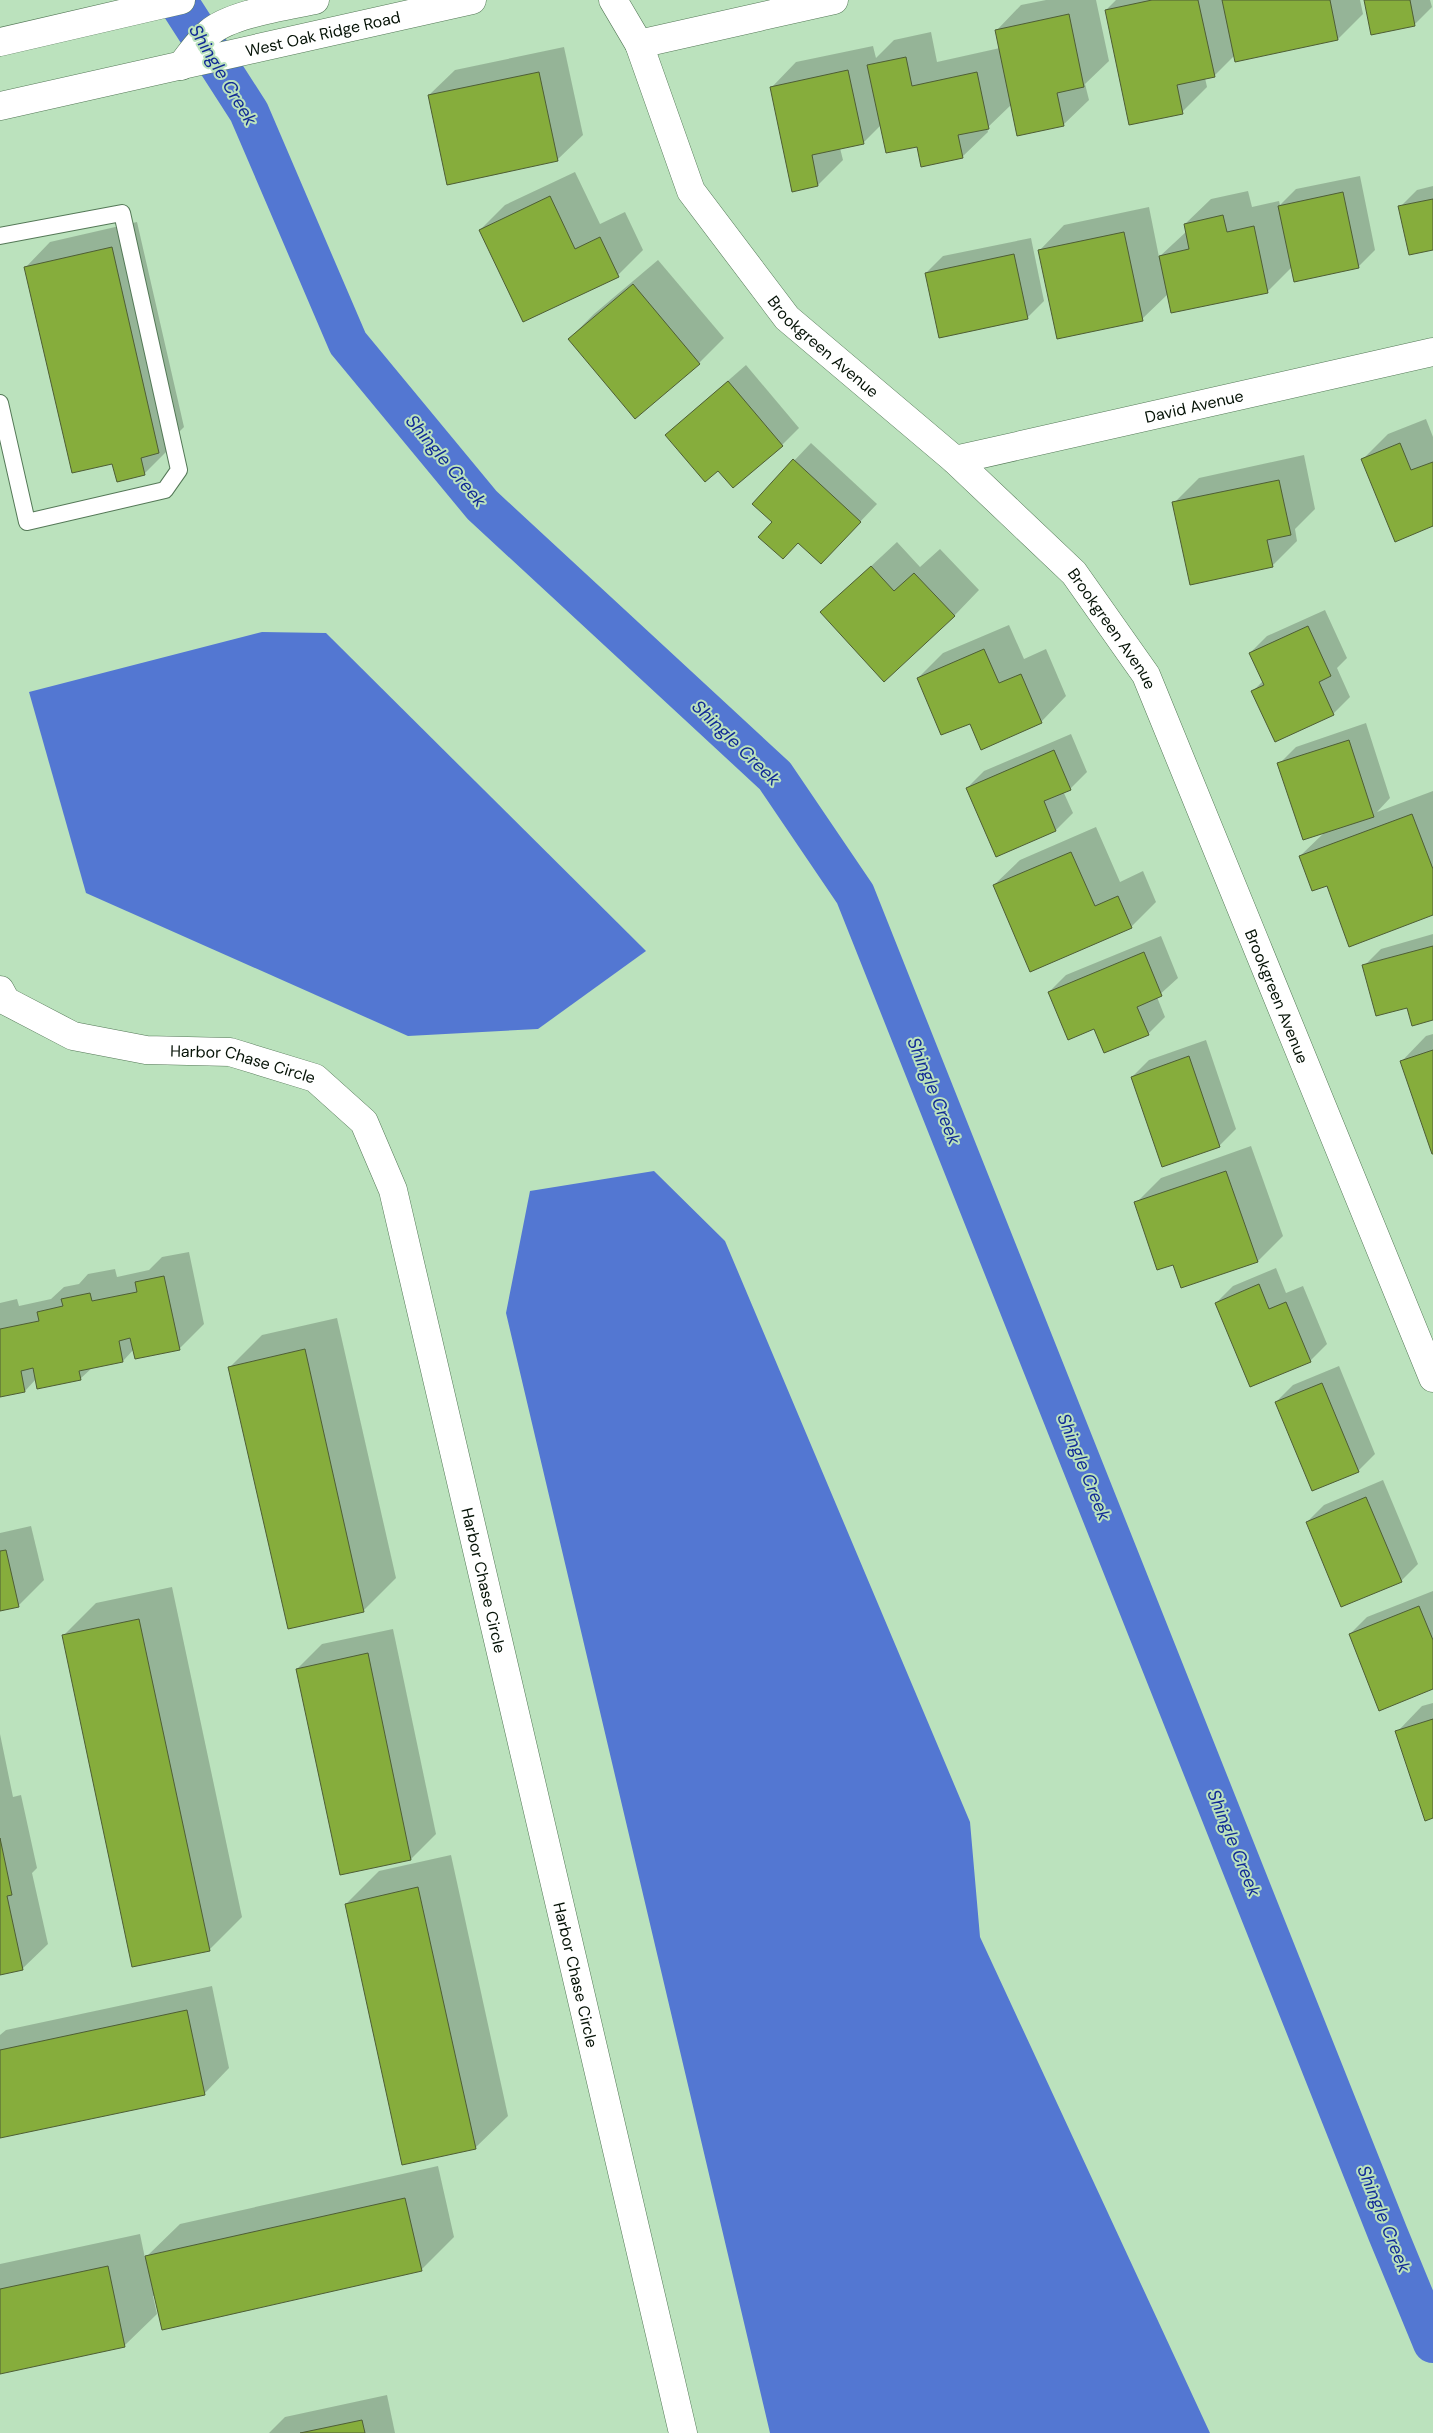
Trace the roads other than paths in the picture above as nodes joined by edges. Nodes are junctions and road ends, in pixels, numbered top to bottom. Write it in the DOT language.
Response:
graph roads {
  1 [pos="181,0"];
  2 [pos="315,0"];
  3 [pos="472,0"];
  4 [pos="613,0"];
  5 [pos="834,0"];
  6 [pos="0,42"];
  7 [pos="639,44"];
  8 [pos="181,66"];
  9 [pos="0,106"];
  10 [pos="0,236"];
  11 [pos="1433,352"];
  12 [pos="0,403"];
  13 [pos="955,460"];
  14 [pos="7,468"];
  15 [pos="0,990"];
  16 [pos="1433,1378"];
  17 [pos="684,2433"];
  1 -- 6 [label="street"];
  2 -- 8 [label="street"];
  3 -- 8 [label="street, West Oak Ridge Road"];
  4 -- 7 [label="street, Brookgreen Avenue"];
  5 -- 7 [label="street"];
  7 -- 13 [label="street, Brookgreen Avenue"];
  8 -- 9 [label="street, West Oak Ridge Road"];
  10 -- 14 [label="lane"];
  11 -- 13 [label="street, David Avenue"];
  12 -- 14 [label="lane"];
  13 -- 16 [label="street, Brookgreen Avenue"];
  15 -- 17 [label="street, Harbor Chase Circle"];
}
